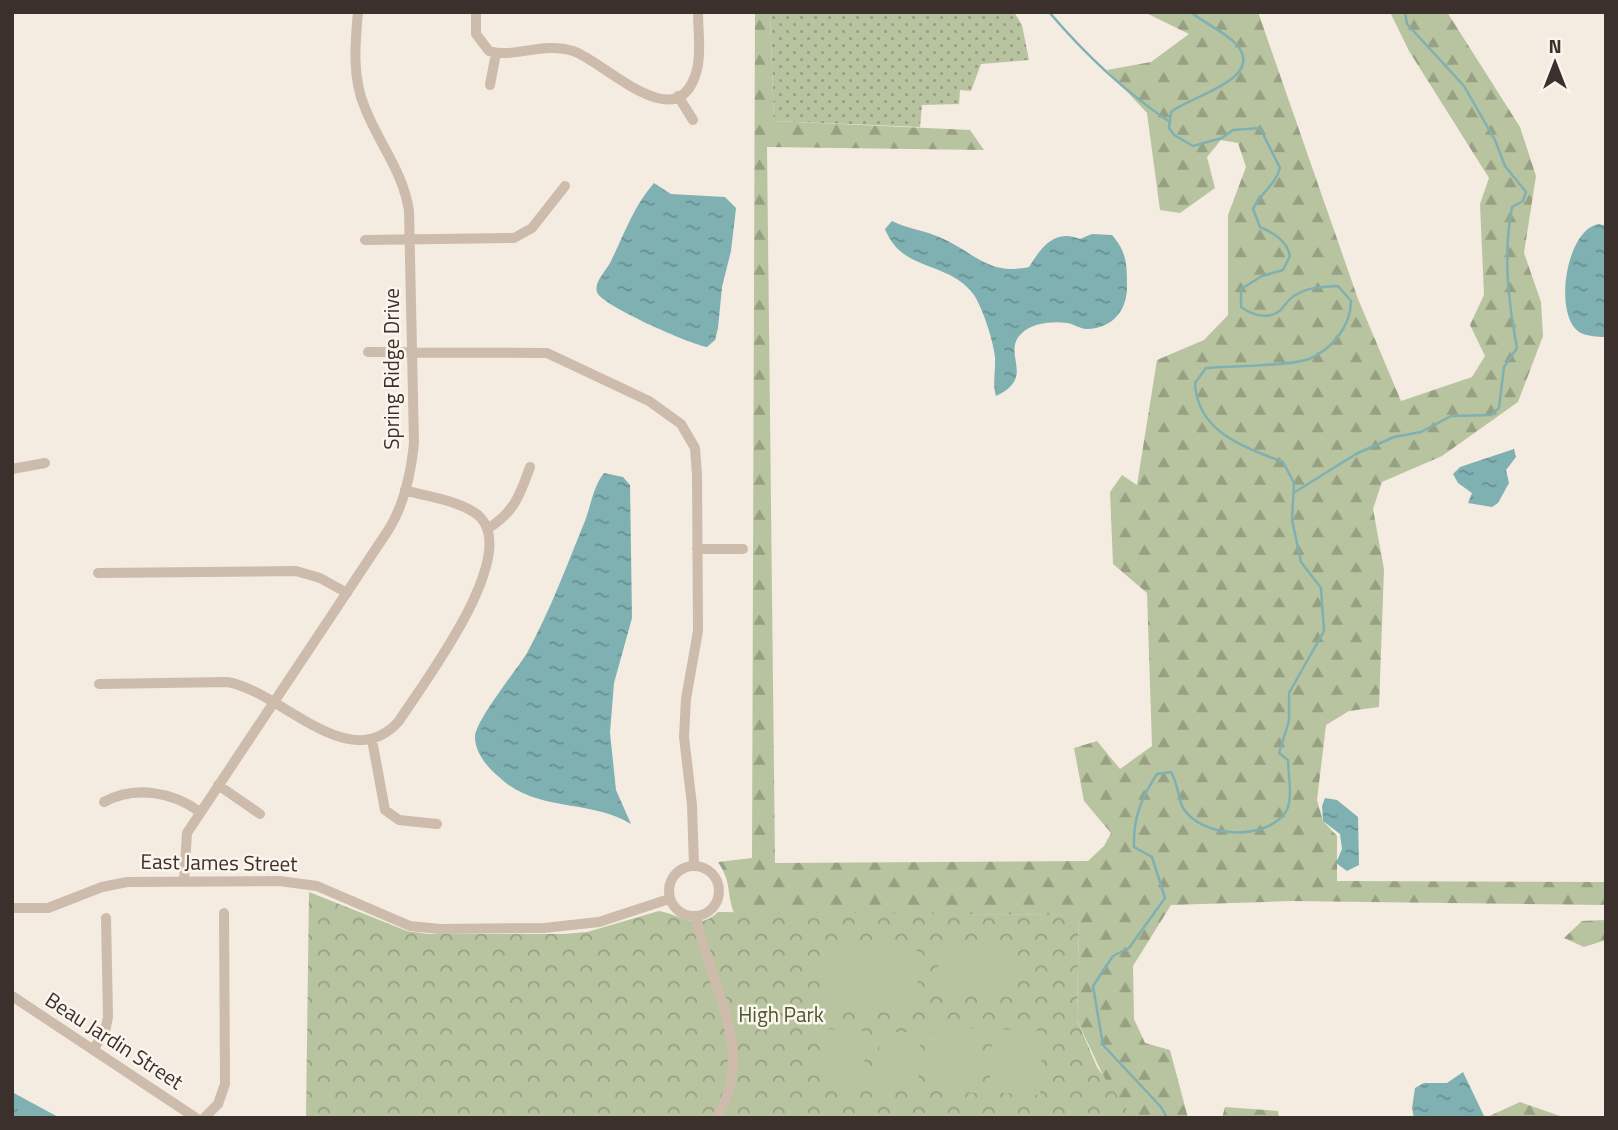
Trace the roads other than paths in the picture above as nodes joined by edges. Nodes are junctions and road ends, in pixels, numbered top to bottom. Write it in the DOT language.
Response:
graph roads {
  1 [pos="358,12"];
  2 [pos="476,12"];
  3 [pos="698,12"];
  4 [pos="496,53"];
  5 [pos="490,85"];
  6 [pos="678,96"];
  7 [pos="692,120"];
  8 [pos="565,186"];
  9 [pos="365,240"];
  10 [pos="410,240"];
  11 [pos="368,352"];
  12 [pos="413,352"];
  13 [pos="45,463"];
  14 [pos="530,467"];
  15 [pos="12,469"];
  16 [pos="405,490"];
  17 [pos="488,528"];
  18 [pos="697,549"];
  19 [pos="743,549"];
  20 [pos="98,573"];
  21 [pos="347,593"];
  22 [pos="99,684"];
  23 [pos="275,700"];
  24 [pos="372,740"];
  25 [pos="218,785"];
  26 [pos="104,802"];
  27 [pos="200,812"];
  28 [pos="260,814"];
  29 [pos="437,824"];
  30 [pos="694,865"];
  31 [pos="184,881"];
  32 [pos="669,900"];
  33 [pos="12,908"];
  34 [pos="224,913"];
  35 [pos="696,916"];
  36 [pos="106,918"];
  37 [pos="12,996"];
  38 [pos="93,1050"];
  39 [pos="196,1118"];
  40 [pos="204,1118"];
  41 [pos="716,1118"];
  1 -- 10 [label="street, Spring Ridge Drive"];
  2 -- 4 [label="street"];
  3 -- 6 [label="street"];
  4 -- 5 [label="street"];
  4 -- 6 [label="street"];
  6 -- 7 [label="street"];
  8 -- 10 [label="street"];
  9 -- 10 [label="street"];
  10 -- 12 [label="street, Spring Ridge Drive"];
  11 -- 12 [label="street"];
  12 -- 16 [label="street, Spring Ridge Drive"];
  12 -- 18 [label="street"];
  13 -- 15 [label="street"];
  14 -- 17 [label="street"];
  16 -- 17 [label="street"];
  16 -- 21 [label="street, Spring Ridge Drive"];
  17 -- 24 [label="street"];
  18 -- 19 [label="street"];
  18 -- 30 [label="street"];
  20 -- 21 [label="street"];
  21 -- 23 [label="street, Spring Ridge Drive"];
  22 -- 23 [label="street"];
  23 -- 24 [label="street"];
  23 -- 25 [label="street, Spring Ridge Drive"];
  24 -- 29 [label="street"];
  25 -- 27 [label="street, Spring Ridge Drive"];
  25 -- 28 [label="street"];
  26 -- 27 [label="street"];
  27 -- 31 [label="street, Spring Ridge Drive"];
  30 -- 32 [label="street"];
  30 -- 35 [label="street"];
  31 -- 32 [label="street, East James Street"];
  31 -- 33 [label="street, East James Street"];
  32 -- 35 [label="street"];
  34 -- 40 [label="street"];
  35 -- 41 [label="street"];
  36 -- 38 [label="street"];
  37 -- 38 [label="street, Beau Jardin Street"];
  38 -- 39 [label="street, Beau Jardin Street"];
}
